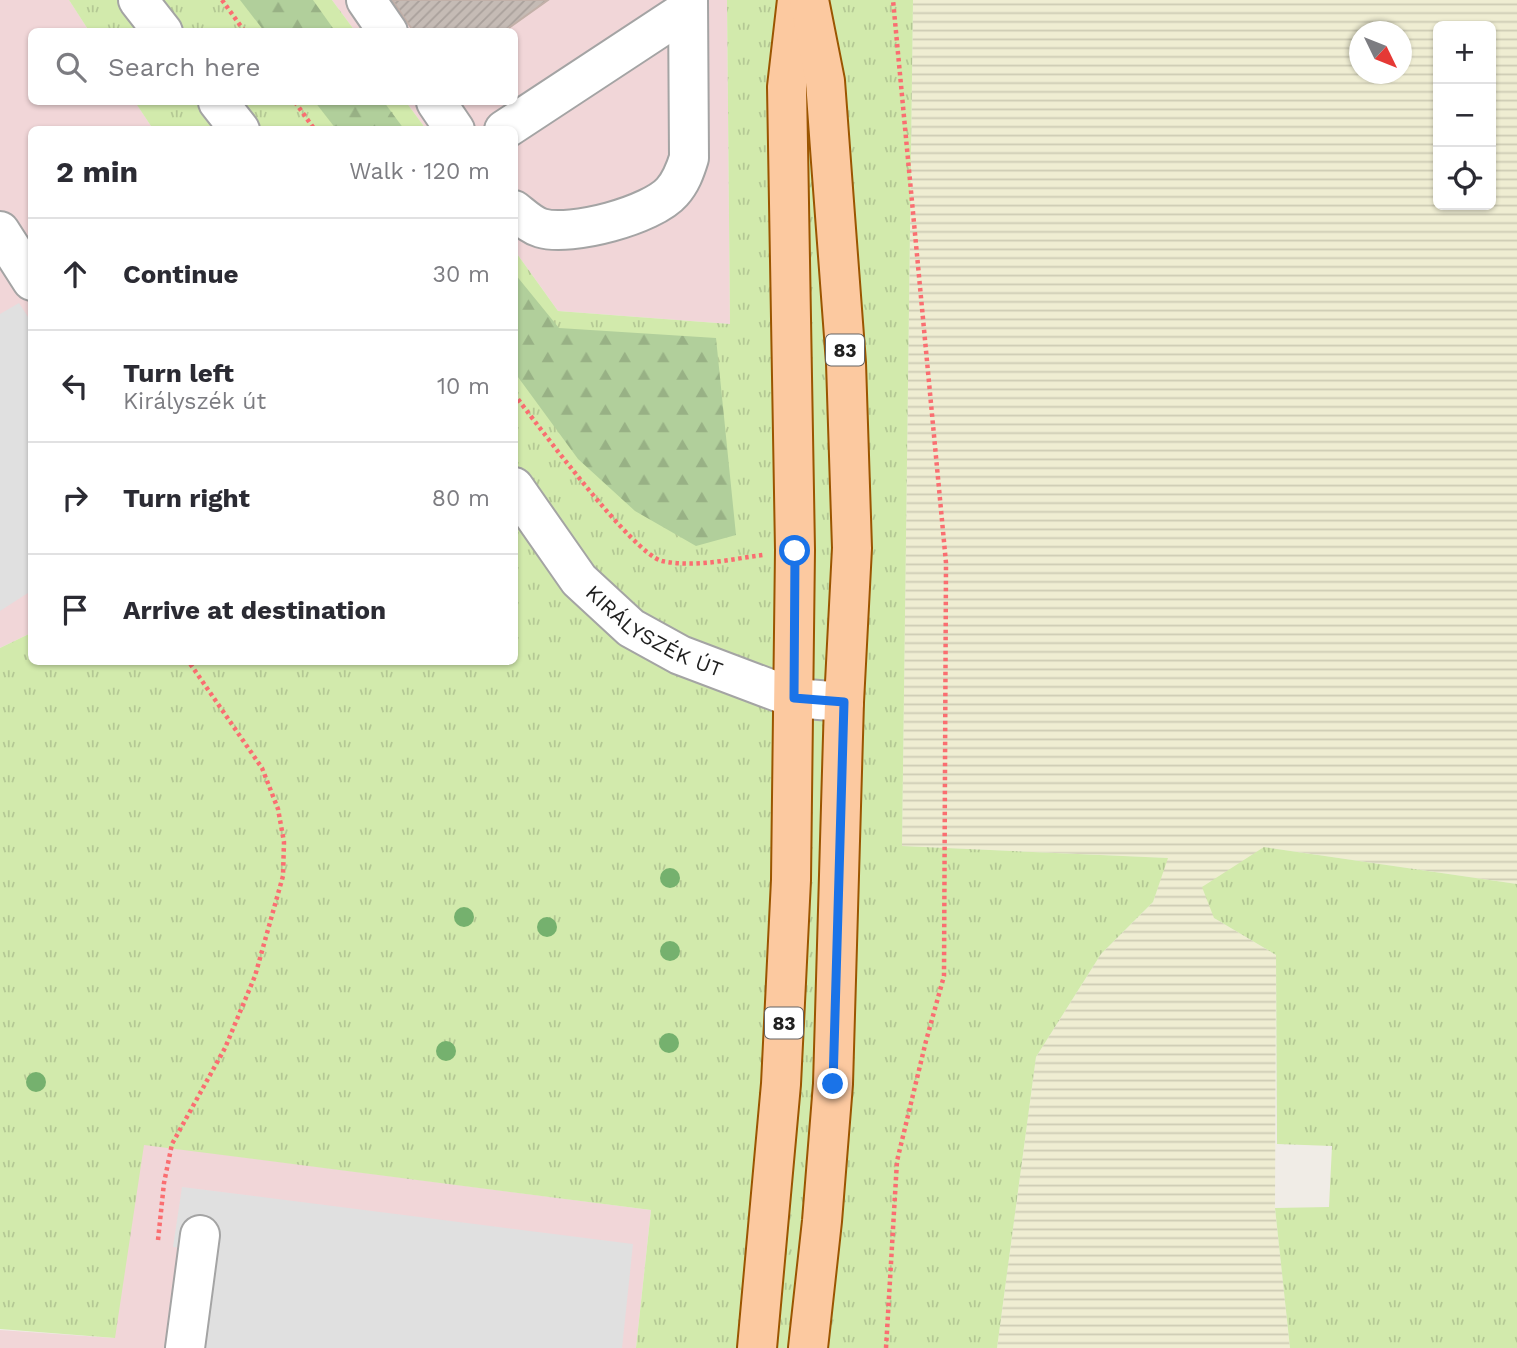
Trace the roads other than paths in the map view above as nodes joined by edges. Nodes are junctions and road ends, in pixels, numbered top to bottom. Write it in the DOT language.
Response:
graph roads {
  1 [pos="138,0"];
  2 [pos="366,0"];
  3 [pos="797,0"];
  4 [pos="809,0"];
  5 [pos="677,7"];
  6 [pos="160,28"];
  7 [pos="385,28"];
  8 [pos="220,105"];
  9 [pos="438,105"];
  10 [pos="237,126"];
  11 [pos="453,126"];
  12 [pos="510,126"];
  13 [pos="518,213"];
  14 [pos="0,231"];
  15 [pos="28,275"];
  16 [pos="518,492"];
  17 [pos="518,513"];
  18 [pos="547,530"];
  19 [pos="794,698"];
  20 [pos="844,702"];
  21 [pos="200,1235"];
  22 [pos="185,1348"];
  23 [pos="757,1348"];
  24 [pos="808,1348"];
  1 -- 6 [label="street"];
  2 -- 7 [label="street"];
  3 -- 19 [label="main road, 83"];
  4 -- 20 [label="main road, 83"];
  5 -- 12 [label="street"];
  5 -- 13 [label="street"];
  8 -- 10 [label="street"];
  9 -- 11 [label="street"];
  14 -- 15 [label="street"];
  16 -- 18 [label="street, KIRÁLYSZÉK ÚT"];
  17 -- 18 [label="street"];
  18 -- 19 [label="street, KIRÁLYSZÉK ÚT"];
  19 -- 20 [label="street, KIRÁLYSZÉK ÚT"];
  19 -- 23 [label="main road, 83"];
  20 -- 24 [label="main road, 83"];
  21 -- 22 [label="street"];
}
